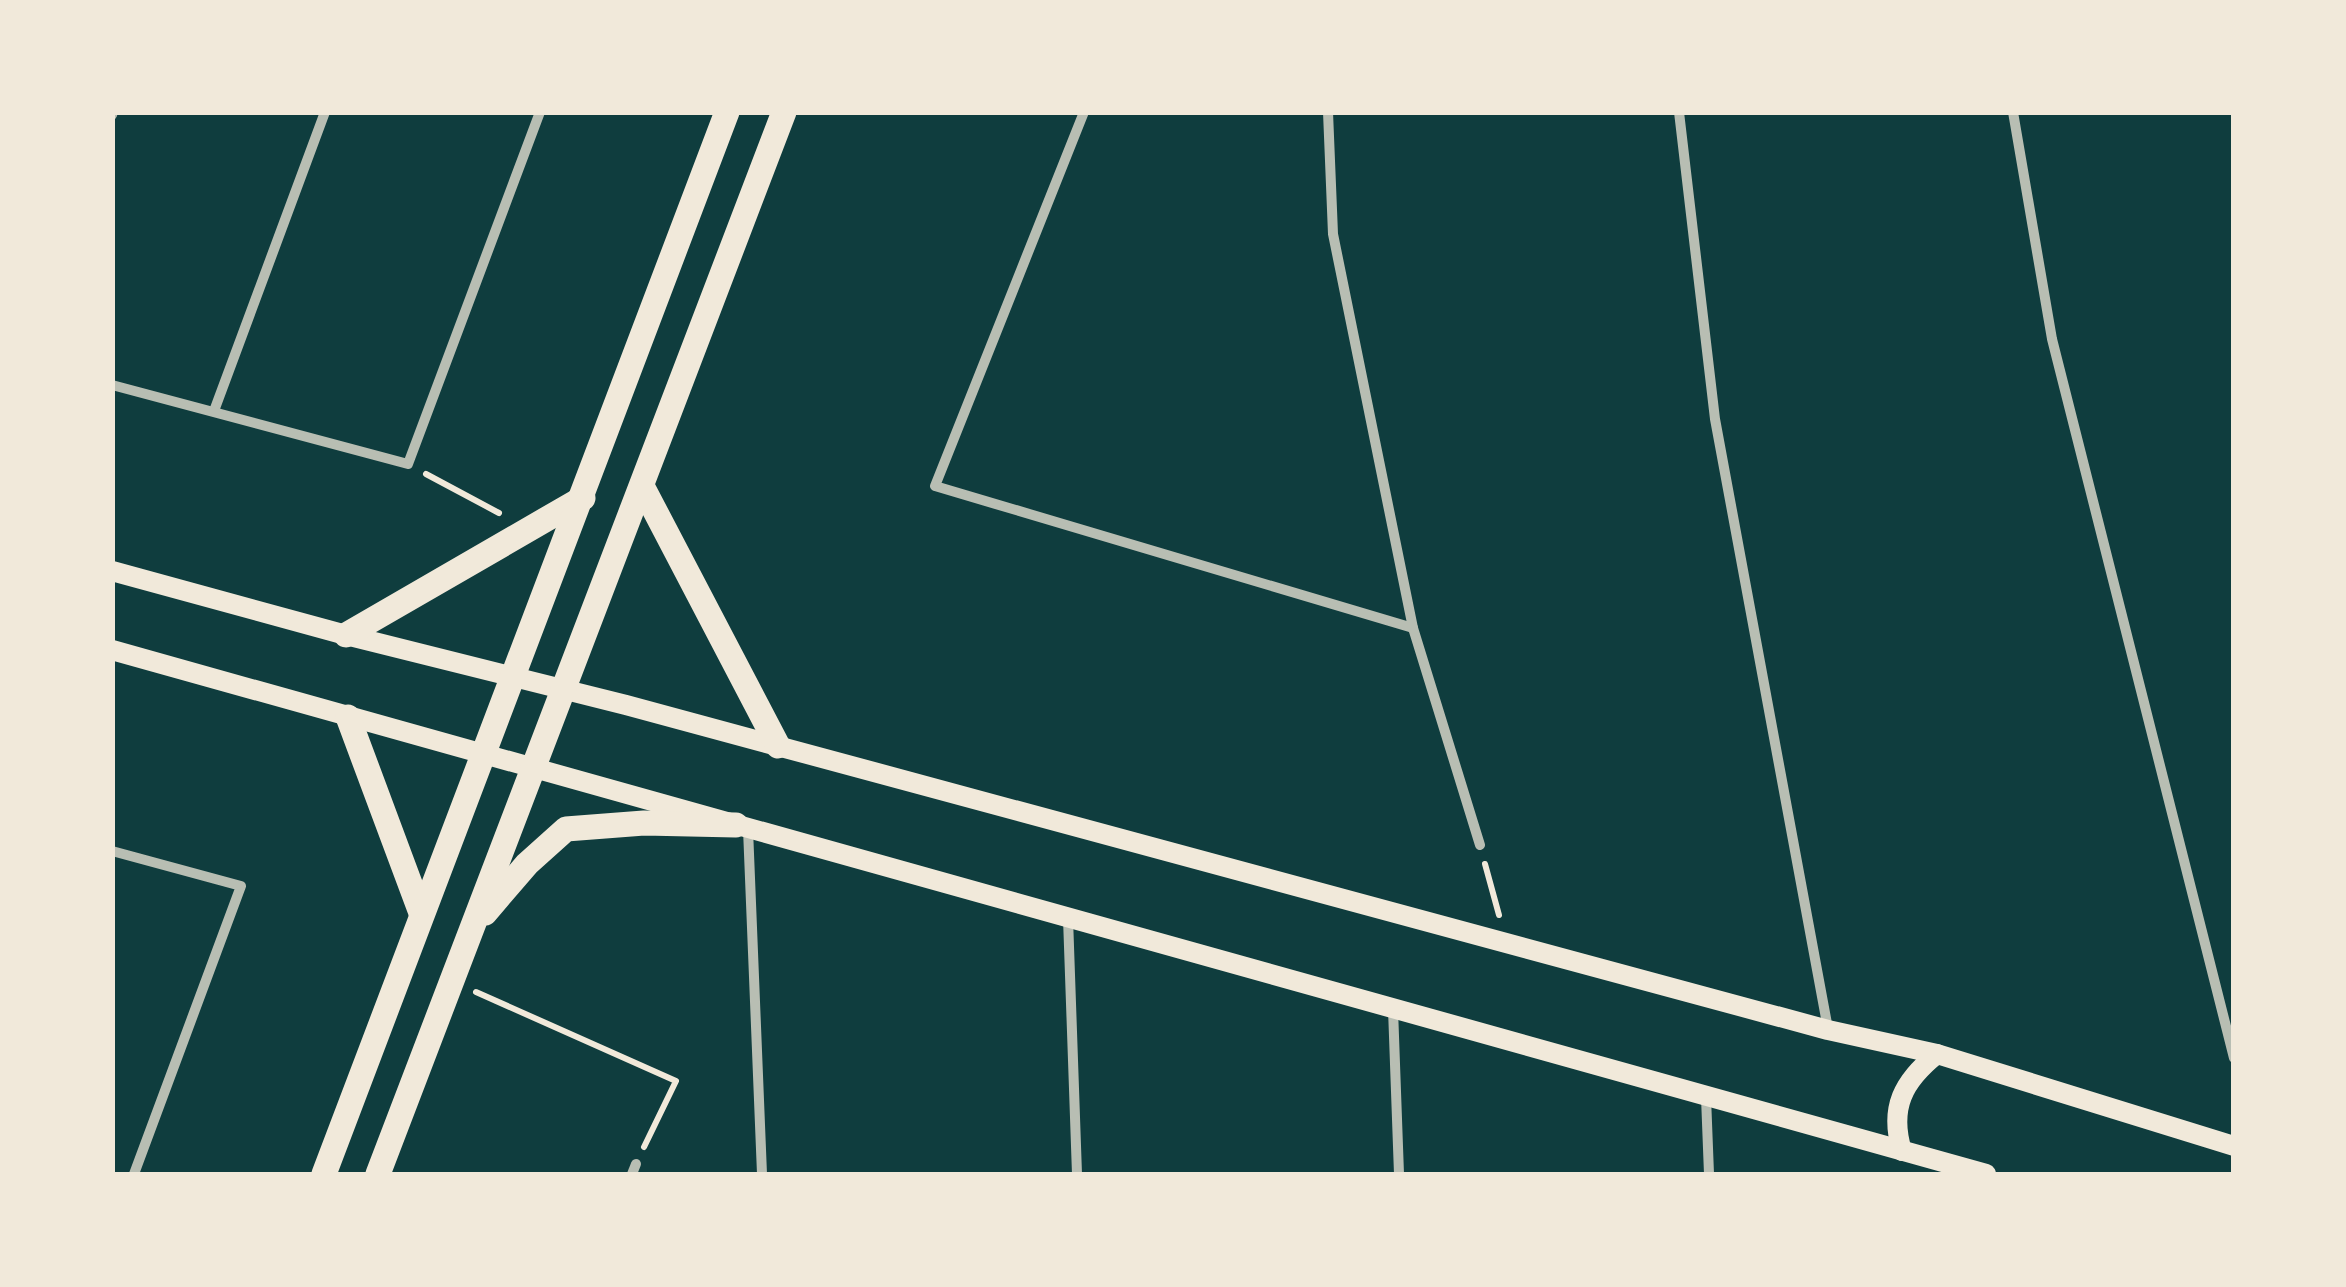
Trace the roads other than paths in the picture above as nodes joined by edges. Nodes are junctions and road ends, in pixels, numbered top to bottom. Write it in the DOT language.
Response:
graph roads {
  1 [pos="325,112"];
  2 [pos="540,112"];
  3 [pos="727,112"];
  4 [pos="784,112"];
  5 [pos="1084,112"];
  6 [pos="1328,112"];
  7 [pos="1678,112"];
  8 [pos="2014,112"];
  9 [pos="112,384"];
  10 [pos="214,412"];
  11 [pos="642,486"];
  12 [pos="582,498"];
  13 [pos="112,571"];
  14 [pos="1413,628"];
  15 [pos="346,636"];
  16 [pos="112,650"];
  17 [pos="513,677"];
  18 [pos="563,689"];
  19 [pos="348,717"];
  20 [pos="778,746"];
  21 [pos="483,754"];
  22 [pos="532,769"];
  23 [pos="742,827"];
  24 [pos="1480,845"];
  25 [pos="112,850"];
  26 [pos="421,913"];
  27 [pos="1068,918"];
  28 [pos="472,928"];
  29 [pos="1392,1009"];
  30 [pos="1828,1030"];
  31 [pos="1937,1054"];
  32 [pos="2234,1058"];
  33 [pos="1706,1096"];
  34 [pos="2234,1146"];
  35 [pos="1902,1151"];
  36 [pos="134,1174"];
  37 [pos="324,1174"];
  38 [pos="378,1174"];
  39 [pos="762,1174"];
  40 [pos="1077,1174"];
  41 [pos="1399,1174"];
  42 [pos="1708,1174"];
  43 [pos="1986,1174"];
  1 -- 10 [label="street"];
  2 -- 10 [label="street"];
  3 -- 12 [label="main road"];
  4 -- 11 [label="main road"];
  5 -- 14 [label="street"];
  6 -- 14 [label="street"];
  7 -- 30 [label="street"];
  8 -- 32 [label="street"];
  9 -- 10 [label="street"];
  11 -- 18 [label="main road"];
  11 -- 20 [label="main road"];
  12 -- 15 [label="main road"];
  12 -- 17 [label="main road"];
  13 -- 15 [label="main road"];
  14 -- 24 [label="street"];
  15 -- 17 [label="main road"];
  16 -- 19 [label="main road"];
  17 -- 18 [label="main road"];
  17 -- 21 [label="main road"];
  18 -- 20 [label="main road"];
  18 -- 22 [label="main road"];
  19 -- 21 [label="main road"];
  19 -- 26 [label="main road"];
  20 -- 30 [label="main road"];
  21 -- 22 [label="main road"];
  21 -- 26 [label="main road"];
  22 -- 23 [label="main road"];
  22 -- 28 [label="main road"];
  23 -- 27 [label="main road"];
  23 -- 28 [label="main road"];
  23 -- 39 [label="street"];
  25 -- 36 [label="street"];
  26 -- 37 [label="main road"];
  27 -- 29 [label="main road"];
  27 -- 40 [label="street"];
  28 -- 38 [label="main road"];
  29 -- 33 [label="main road"];
  29 -- 41 [label="street"];
  30 -- 31 [label="main road"];
  31 -- 34 [label="main road"];
  31 -- 35 [label="main road"];
  33 -- 35 [label="main road"];
  33 -- 42 [label="street"];
  35 -- 43 [label="main road"];
}
